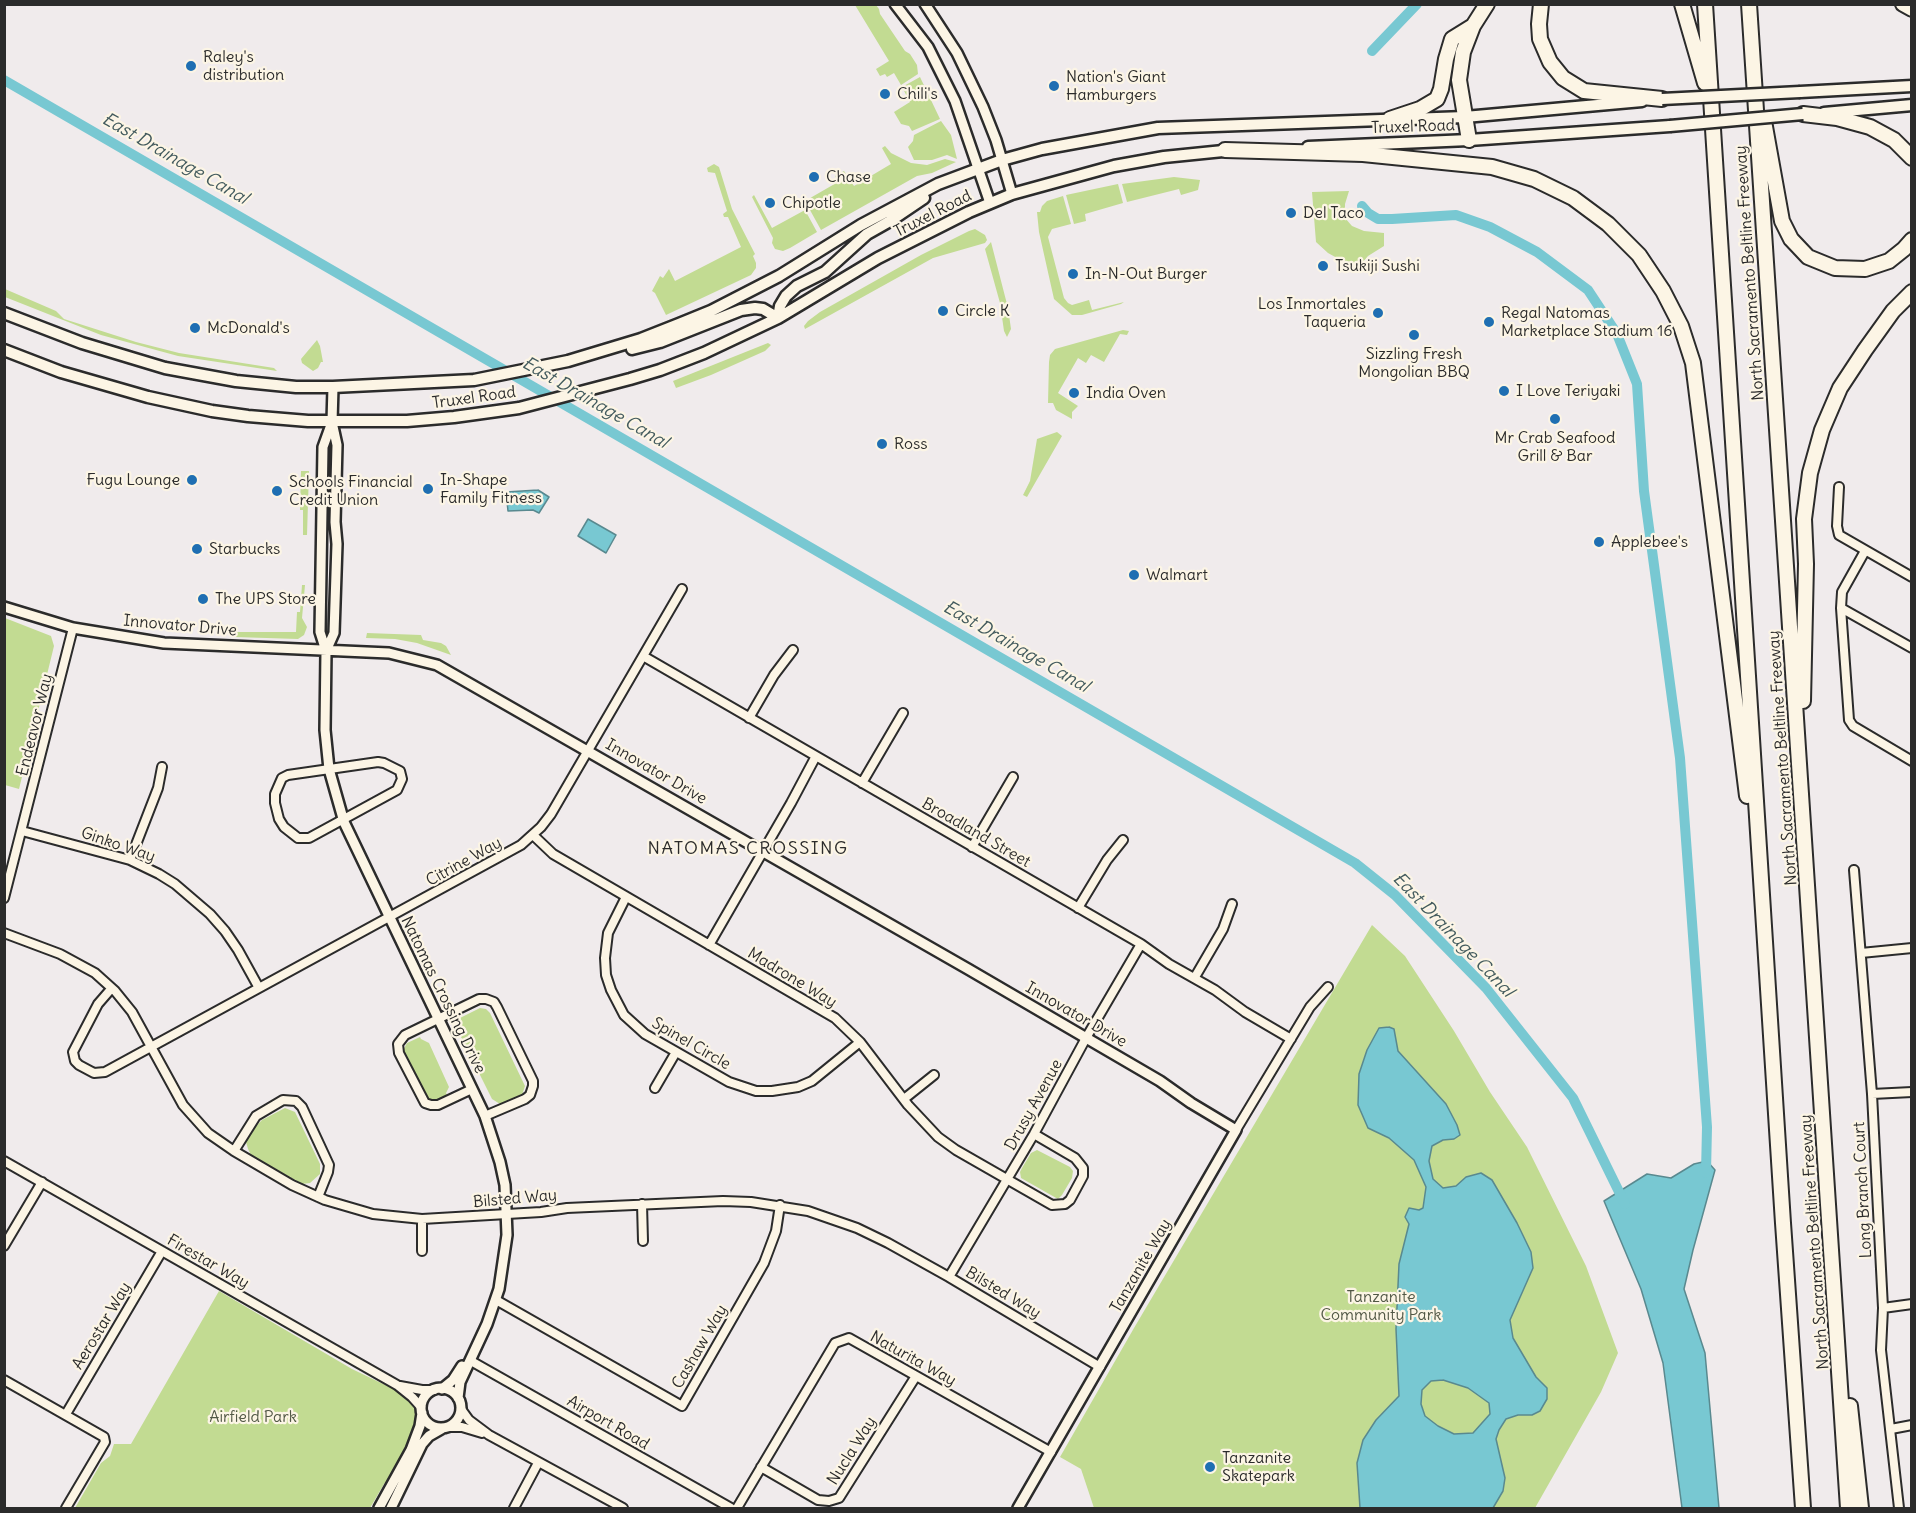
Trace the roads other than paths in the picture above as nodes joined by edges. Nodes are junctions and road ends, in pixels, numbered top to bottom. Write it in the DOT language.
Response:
graph roads {
  1 [pos="895,4"];
  2 [pos="925,4"];
  3 [pos="1487,4"];
  4 [pos="1542,4"];
  5 [pos="1682,4"];
  6 [pos="1705,4"];
  7 [pos="1749,4"];
  8 [pos="1903,4"];
  9 [pos="1911,9"];
  10 [pos="1473,26"];
  11 [pos="1752,53"];
  12 [pos="1911,86"];
  13 [pos="1662,99"];
  14 [pos="1911,105"];
  15 [pos="1712,109"];
  16 [pos="1803,114"];
  17 [pos="1465,117"];
  18 [pos="1390,119"];
  19 [pos="1469,140"];
  20 [pos="1225,150"];
  21 [pos="1911,159"];
  22 [pos="1002,160"];
  23 [pos="978,169"];
  24 [pos="952,179"];
  25 [pos="1012,194"];
  26 [pos="990,203"];
  27 [pos="1911,240"];
  28 [pos="1911,292"];
  29 [pos="4,313"];
  30 [pos="778,318"];
  31 [pos="609,349"];
  32 [pos="4,350"];
  33 [pos="333,387"];
  34 [pos="332,422"];
  35 [pos="1839,487"];
  36 [pos="1865,551"];
  37 [pos="1911,577"];
  38 [pos="682,589"];
  39 [pos="4,607"];
  40 [pos="1841,608"];
  41 [pos="73,628"];
  42 [pos="1911,648"];
  43 [pos="793,650"];
  44 [pos="326,651"];
  45 [pos="643,656"];
  46 [pos="903,713"];
  47 [pos="749,718"];
  48 [pos="588,750"];
  49 [pos="816,756"];
  50 [pos="1911,761"];
  51 [pos="162,767"];
  52 [pos="329,769"];
  53 [pos="1013,777"];
  54 [pos="862,783"];
  55 [pos="1802,796"];
  56 [pos="344,818"];
  57 [pos="22,831"];
  58 [pos="533,835"];
  59 [pos="1123,840"];
  60 [pos="972,847"];
  61 [pos="763,851"];
  62 [pos="130,860"];
  63 [pos="1854,870"];
  64 [pos="626,897"];
  65 [pos="4,898"];
  66 [pos="1232,904"];
  67 [pos="1078,908"];
  68 [pos="390,918"];
  69 [pos="1764,932"];
  70 [pos="4,933"];
  71 [pos="1141,944"];
  72 [pos="709,945"];
  73 [pos="1911,948"];
  74 [pos="1861,953"];
  75 [pos="1195,977"];
  76 [pos="1328,987"];
  77 [pos="259,988"];
  78 [pos="111,989"];
  79 [pos="438,1019"];
  80 [pos="1086,1038"];
  81 [pos="1291,1039"];
  82 [pos="860,1042"];
  83 [pos="151,1047"];
  84 [pos="676,1052"];
  85 [pos="934,1075"];
  86 [pos="655,1088"];
  87 [pos="472,1089"];
  88 [pos="1911,1092"];
  89 [pos="1872,1094"];
  90 [pos="904,1099"];
  91 [pos="485,1116"];
  92 [pos="1236,1130"];
  93 [pos="1034,1134"];
  94 [pos="234,1151"];
  95 [pos="4,1161"];
  96 [pos="1827,1175"];
  97 [pos="1008,1178"];
  98 [pos="42,1182"];
  99 [pos="318,1197"];
  100 [pos="642,1204"];
  101 [pos="780,1205"];
  102 [pos="507,1214"];
  103 [pos="422,1219"];
  104 [pos="643,1241"];
  105 [pos="4,1246"];
  106 [pos="162,1251"];
  107 [pos="422,1251"];
  108 [pos="949,1277"];
  109 [pos="496,1300"];
  110 [pos="1911,1304"];
  111 [pos="1883,1308"];
  112 [pos="472,1357"];
  113 [pos="1100,1367"];
  114 [pos="916,1376"];
  115 [pos="6,1384"];
  116 [pos="397,1385"];
  117 [pos="438,1389"];
  118 [pos="459,1398"];
  119 [pos="461,1409"];
  120 [pos="422,1410"];
  121 [pos="66,1414"];
  122 [pos="1911,1425"];
  123 [pos="446,1427"];
  124 [pos="1891,1429"];
  125 [pos="489,1435"];
  126 [pos="1051,1452"];
  127 [pos="538,1463"];
  128 [pos="761,1467"];
  129 [pos="621,1508"];
  130 [pos="66,1509"];
  131 [pos="379,1509"];
  132 [pos="391,1509"];
  133 [pos="514,1509"];
  134 [pos="731,1509"];
  135 [pos="737,1509"];
  136 [pos="1018,1509"];
  137 [pos="1803,1509"];
  138 [pos="1848,1509"];
  139 [pos="1861,1509"];
  140 [pos="1899,1509"];
  1 -- 23 [label="street"];
  2 -- 22 [label="street"];
  3 -- 10 [label="highway"];
  4 -- 13 [label="highway"];
  5 -- 15 [label="highway"];
  6 -- 15 [label="highway, North Sacramento Beltline Freeway"];
  7 -- 11 [label="highway, North Sacramento Beltline Freeway"];
  8 -- 9 [label="highway"];
  10 -- 17 [label="highway"];
  10 -- 18 [label="highway"];
  11 -- 27 [label="highway"];
  11 -- 55 [label="highway, North Sacramento Beltline Freeway"];
  12 -- 13 [label="main road, Truxel Road, bridge"];
  13 -- 17 [label="main road, Truxel Road"];
  14 -- 16 [label="main road, Truxel Road"];
  15 -- 69 [label="highway, North Sacramento Beltline Freeway"];
  16 -- 19 [label="main road, Truxel Road, bridge"];
  16 -- 21 [label="highway"];
  17 -- 18 [label="main road, Truxel Road"];
  17 -- 19 [label="highway"];
  18 -- 22 [label="main road, Truxel Road"];
  19 -- 20 [label="main road, Truxel Road"];
  20 -- 25 [label="main road, Truxel Road"];
  20 -- 69 [label="highway"];
  22 -- 23 [label="main road, Truxel Road"];
  22 -- 25 [label="street"];
  23 -- 24 [label="main road, Truxel Road"];
  23 -- 26 [label="street"];
  24 -- 30 [label="main road"];
  24 -- 31 [label="main road, Truxel Road"];
  25 -- 26 [label="main road, Truxel Road"];
  26 -- 30 [label="main road, Truxel Road"];
  28 -- 55 [label="highway"];
  29 -- 33 [label="main road, Truxel Road"];
  30 -- 31 [label="main road"];
  30 -- 34 [label="main road, Truxel Road"];
  31 -- 33 [label="main road, Truxel Road"];
  32 -- 34 [label="main road, Truxel Road"];
  33 -- 34 [label="street, Natomas Crossing Drive"];
  34 -- 44 [label="street, Natomas Crossing Drive"];
  34 -- 44 [label="street, Natomas Crossing Drive"];
  35 -- 36 [label="street"];
  36 -- 37 [label="street"];
  36 -- 40 [label="street"];
  38 -- 45 [label="street, Citrine Way"];
  39 -- 41 [label="street, Innovator Drive"];
  40 -- 42 [label="street"];
  40 -- 50 [label="street"];
  41 -- 44 [label="street, Innovator Drive"];
  41 -- 57 [label="street, Endeavor Way"];
  43 -- 47 [label="street"];
  44 -- 48 [label="street, Innovator Drive"];
  44 -- 52 [label="street, Natomas Crossing Drive"];
  45 -- 47 [label="street, Broadland Street"];
  45 -- 48 [label="street, Citrine Way"];
  46 -- 54 [label="street"];
  47 -- 49 [label="street, Broadland Street"];
  48 -- 58 [label="street, Citrine Way"];
  48 -- 61 [label="street, Innovator Drive"];
  49 -- 54 [label="street, Broadland Street"];
  49 -- 61 [label="street"];
  51 -- 62 [label="street"];
  52 -- 56 [label="street, Natomas Crossing Drive"];
  52 -- 56 [label="street"];
  52 -- 56 [label="street"];
  53 -- 60 [label="street"];
  54 -- 60 [label="street, Broadland Street"];
  55 -- 96 [label="highway, North Sacramento Beltline Freeway"];
  56 -- 68 [label="street, Natomas Crossing Drive"];
  57 -- 62 [label="street, Ginko Way"];
  57 -- 65 [label="street, Endeavor Way"];
  58 -- 64 [label="street, Madrone Way"];
  58 -- 68 [label="street, Citrine Way"];
  59 -- 67 [label="street"];
  60 -- 67 [label="street, Broadland Street"];
  61 -- 72 [label="street"];
  61 -- 80 [label="street, Innovator Drive"];
  62 -- 77 [label="street, Ginko Way"];
  63 -- 74 [label="street, Long Branch Court"];
  64 -- 72 [label="street, Madrone Way"];
  64 -- 84 [label="street, Spinel Circle"];
  66 -- 75 [label="street"];
  67 -- 71 [label="street, Broadland Street"];
  68 -- 77 [label="street, Citrine Way"];
  68 -- 79 [label="street, Natomas Crossing Drive"];
  69 -- 137 [label="highway, North Sacramento Beltline Freeway"];
  70 -- 78 [label="street, Bilsted Way"];
  71 -- 75 [label="street, Broadland Street"];
  71 -- 80 [label="street, Drusy Avenue"];
  72 -- 82 [label="street, Madrone Way"];
  73 -- 74 [label="street"];
  74 -- 89 [label="street, Long Branch Court"];
  75 -- 81 [label="street, Broadland Street"];
  76 -- 81 [label="street, Tanzanite Way"];
  77 -- 83 [label="street, Citrine Way"];
  78 -- 83 [label="street, Bilsted Way"];
  78 -- 83 [label="street, Citrine Way"];
  79 -- 87 [label="street, Natomas Crossing Drive"];
  79 -- 87 [label="street"];
  79 -- 91 [label="street"];
  80 -- 92 [label="street, Innovator Drive"];
  80 -- 93 [label="street, Drusy Avenue"];
  81 -- 92 [label="street, Tanzanite Way"];
  82 -- 84 [label="street, Spinel Circle"];
  82 -- 90 [label="street, Madrone Way"];
  83 -- 94 [label="street, Bilsted Way"];
  84 -- 86 [label="street"];
  85 -- 90 [label="street"];
  87 -- 91 [label="street, Natomas Crossing Drive"];
  88 -- 89 [label="street"];
  89 -- 111 [label="street, Long Branch Court"];
  90 -- 97 [label="street, Madrone Way"];
  91 -- 102 [label="street, Natomas Crossing Drive"];
  92 -- 113 [label="street, Tanzanite Way"];
  93 -- 97 [label="street, Drusy Avenue"];
  93 -- 97 [label="street, Madrone Way"];
  94 -- 99 [label="street, Bilsted Way"];
  94 -- 99 [label="street"];
  95 -- 98 [label="street, Firestar Way"];
  96 -- 138 [label="highway, North Sacramento Beltline Freeway"];
  96 -- 139 [label="highway"];
  97 -- 108 [label="street, Drusy Avenue"];
  98 -- 105 [label="street"];
  98 -- 106 [label="street, Firestar Way"];
  99 -- 103 [label="street, Bilsted Way"];
  100 -- 101 [label="street, Bilsted Way"];
  100 -- 102 [label="street, Bilsted Way"];
  100 -- 104 [label="street"];
  101 -- 108 [label="street, Bilsted Way"];
  101 -- 109 [label="street, Cashaw Way"];
  102 -- 103 [label="street, Bilsted Way"];
  102 -- 109 [label="street, Natomas Crossing Drive"];
  103 -- 107 [label="street"];
  106 -- 116 [label="street, Firestar Way"];
  106 -- 121 [label="street, Aerostar Way"];
  108 -- 113 [label="street, Bilsted Way"];
  109 -- 112 [label="street, Natomas Crossing Drive"];
  110 -- 111 [label="street"];
  111 -- 124 [label="street, Long Branch Court"];
  112 -- 117 [label="street, Natomas Crossing Drive"];
  112 -- 118 [label="street, Natomas Crossing Drive"];
  112 -- 134 [label="street, Airport Road"];
  113 -- 126 [label="street, Tanzanite Way"];
  114 -- 126 [label="street, Naturita Way"];
  114 -- 128 [label="street, Nucla Way"];
  114 -- 128 [label="street, Naturita Way"];
  115 -- 121 [label="street"];
  116 -- 117 [label="street, Firestar Way"];
  116 -- 120 [label="street, Firestar Way"];
  117 -- 118 [label="street"];
  117 -- 120 [label="street"];
  118 -- 119 [label="street"];
  119 -- 123 [label="street"];
  119 -- 125 [label="street"];
  120 -- 123 [label="street"];
  120 -- 131 [label="street"];
  121 -- 130 [label="street"];
  122 -- 124 [label="street"];
  123 -- 125 [label="street"];
  123 -- 132 [label="street"];
  124 -- 140 [label="street, Long Branch Court"];
  125 -- 127 [label="street"];
  126 -- 136 [label="street, Tanzanite Way"];
  127 -- 129 [label="street"];
  127 -- 133 [label="street"];
  128 -- 135 [label="street, Naturita Way"];
}
